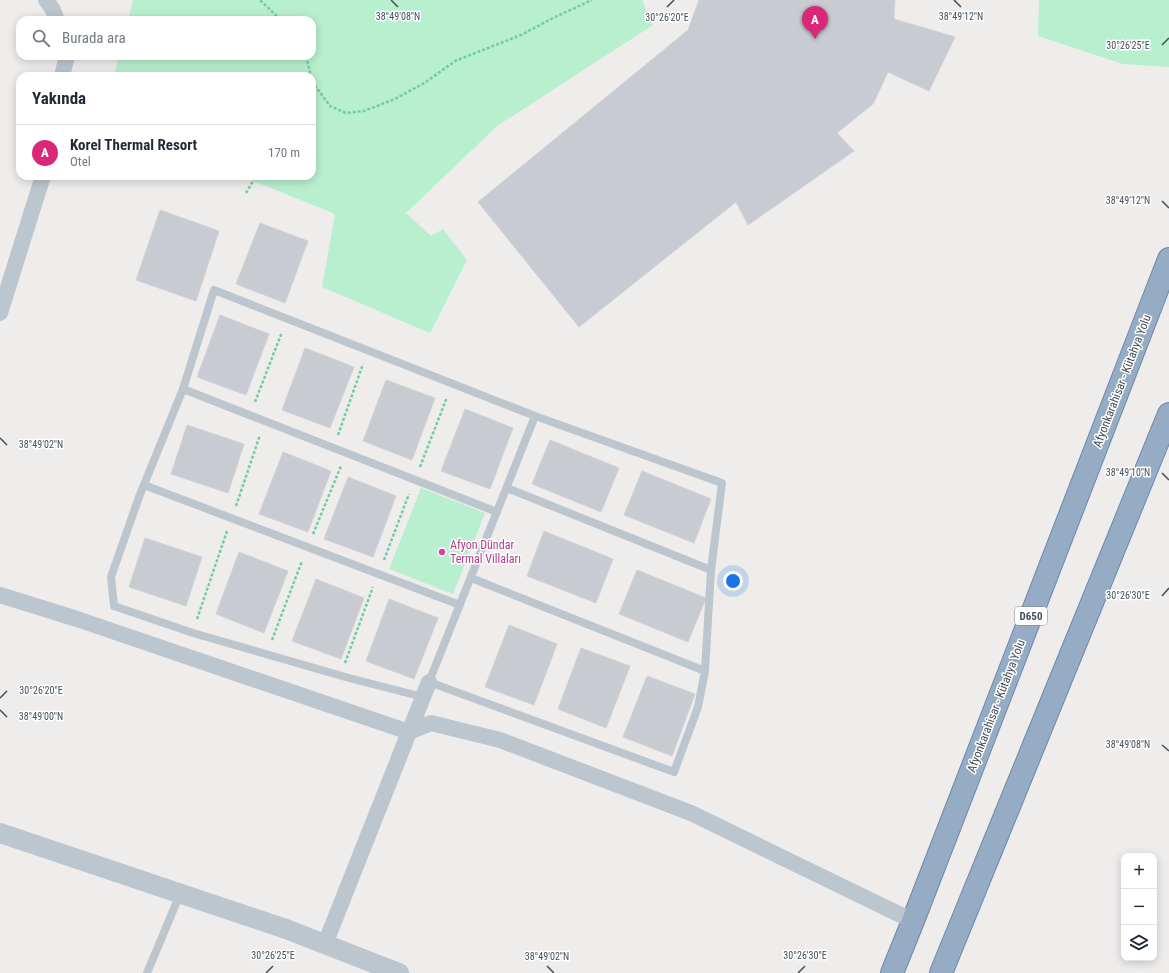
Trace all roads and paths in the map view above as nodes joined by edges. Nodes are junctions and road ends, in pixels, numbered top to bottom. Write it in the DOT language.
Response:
graph roads {
  1 [pos="46,0"];
  2 [pos="261,0"];
  3 [pos="592,0"];
  4 [pos="55,16"];
  5 [pos="278,16"];
  6 [pos="66,60"];
  7 [pos="307,60"];
  8 [pos="63,72"];
  9 [pos="310,72"];
  10 [pos="316,87"];
  11 [pos="42,180"];
  12 [pos="254,180"];
  13 [pos="246,193"];
  14 [pos="1169,259"];
  15 [pos="0,313"];
  16 [pos="288,319"];
  17 [pos="367,350"];
  18 [pos="452,383"];
  19 [pos="183,389"];
  20 [pos="1169,414"];
  21 [pos="249,415"];
  22 [pos="535,416"];
  23 [pos="333,448"];
  24 [pos="415,480"];
  25 [pos="144,485"];
  26 [pos="506,488"];
  27 [pos="497,512"];
  28 [pos="711,570"];
  29 [pos="378,574"];
  30 [pos="471,578"];
  31 [pos="0,595"];
  32 [pos="460,605"];
  33 [pos="345,664"];
  34 [pos="705,671"];
  35 [pos="429,682"];
  36 [pos="423,698"];
  37 [pos="409,732"];
  38 [pos="0,833"];
  39 [pos="180,893"];
  40 [pos="913,921"];
  41 [pos="325,944"];
  42 [pos="147,973"];
  43 [pos="400,973"];
  44 [pos="892,973"];
  45 [pos="941,973"];
  1 -- 4 [label="street"];
  2 -- 5 [label="path"];
  3 -- 10 [label="path"];
  6 -- 8 [label="street"];
  7 -- 9 [label="path"];
  11 -- 15 [label="street"];
  12 -- 13 [label="path"];
  14 -- 40 [label="highway, Afyonkarahisar - Kütahya Yolu / D650"];
  16 -- 17 [label="lane"];
  16 -- 19 [label="lane"];
  16 -- 21 [label="path"];
  17 -- 18 [label="lane"];
  17 -- 23 [label="path"];
  18 -- 22 [label="lane"];
  18 -- 24 [label="path"];
  19 -- 21 [label="lane"];
  19 -- 25 [label="lane"];
  20 -- 45 [label="highway"];
  21 -- 23 [label="lane"];
  22 -- 26 [label="lane"];
  22 -- 28 [label="lane"];
  23 -- 24 [label="lane"];
  24 -- 27 [label="lane"];
  24 -- 29 [label="path"];
  25 -- 29 [label="lane"];
  25 -- 36 [label="lane"];
  26 -- 27 [label="lane"];
  26 -- 28 [label="lane"];
  27 -- 30 [label="lane"];
  28 -- 34 [label="lane"];
  29 -- 32 [label="lane"];
  29 -- 33 [label="path"];
  30 -- 32 [label="lane"];
  30 -- 34 [label="lane"];
  31 -- 37 [label="street"];
  32 -- 35 [label="lane"];
  34 -- 35 [label="lane"];
  35 -- 36 [label="street"];
  36 -- 37 [label="street"];
  37 -- 40 [label="street"];
  37 -- 41 [label="street"];
  38 -- 39 [label="street"];
  39 -- 41 [label="street"];
  39 -- 42 [label="lane"];
  40 -- 44 [label="highway, Afyonkarahisar - Kütahya Yolu / D650"];
  41 -- 43 [label="street"];
}
